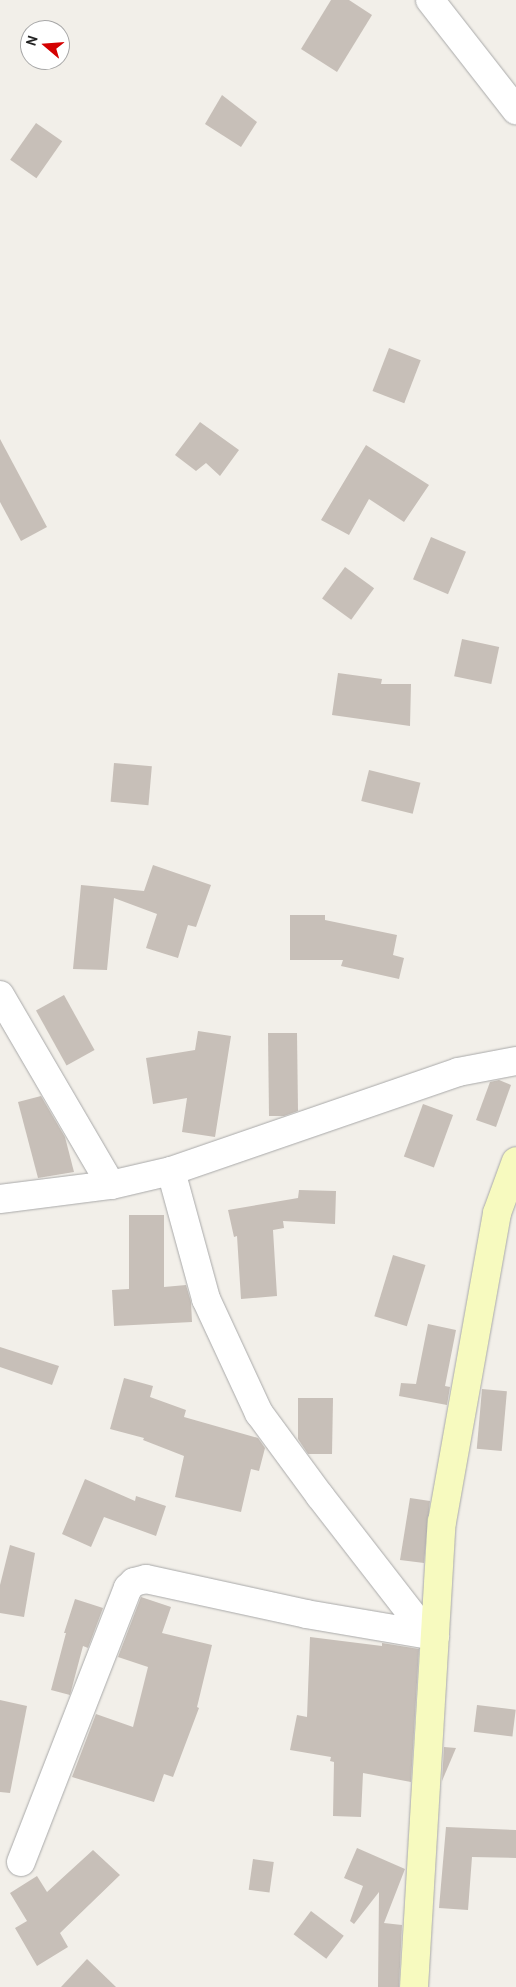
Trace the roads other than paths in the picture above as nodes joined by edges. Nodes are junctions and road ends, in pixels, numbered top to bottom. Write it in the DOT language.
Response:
graph roads {
  1 [pos="430,0"];
  2 [pos="516,110"];
  3 [pos="0,995"];
  4 [pos="516,1061"];
  5 [pos="516,1161"];
  6 [pos="171,1171"];
  7 [pos="111,1186"];
  8 [pos="1,1202"];
  9 [pos="432,1635"];
  10 [pos="21,1862"];
  11 [pos="414,1987"];
  1 -- 2 [label="street"];
  3 -- 7 [label="street"];
  4 -- 6 [label="street"];
  5 -- 9 [label="street"];
  6 -- 7 [label="street"];
  6 -- 9 [label="street"];
  7 -- 8 [label="street"];
  9 -- 10 [label="street"];
  9 -- 11 [label="street"];
}
